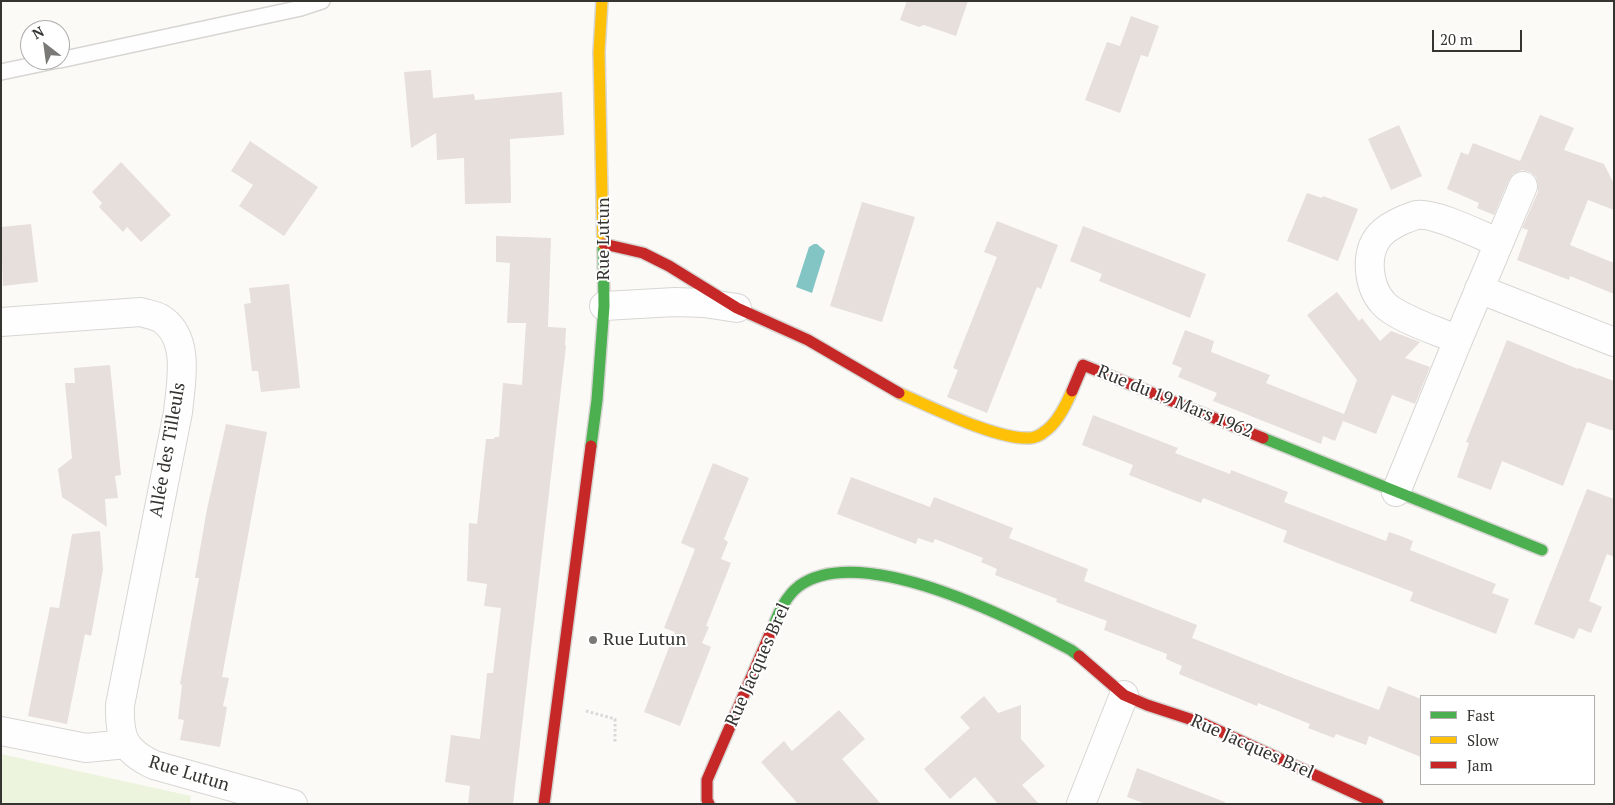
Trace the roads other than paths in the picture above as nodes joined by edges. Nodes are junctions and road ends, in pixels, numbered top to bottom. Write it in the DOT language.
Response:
graph roads {
  1 [pos="322,1"];
  2 [pos="602,1"];
  3 [pos="70,58"];
  4 [pos="20,68"];
  5 [pos="1,72"];
  6 [pos="1523,186"];
  7 [pos="1499,243"];
  8 [pos="604,244"];
  9 [pos="1479,289"];
  10 [pos="604,306"];
  11 [pos="737,308"];
  12 [pos="1,322"];
  13 [pos="1458,340"];
  14 [pos="1614,342"];
  15 [pos="1396,492"];
  16 [pos="1542,550"];
  17 [pos="1124,695"];
  18 [pos="1,731"];
  19 [pos="126,744"];
  20 [pos="292,804"];
  21 [pos="544,804"];
  22 [pos="709,804"];
  23 [pos="1081,804"];
  24 [pos="1378,804"];
  1 -- 3 [label="lane"];
  2 -- 8 [label="street, Rue Lutun"];
  4 -- 5 [label="lane"];
  6 -- 7 [label="street"];
  7 -- 9 [label="street"];
  7 -- 13 [label="street"];
  8 -- 10 [label="street, Rue Lutun"];
  8 -- 11 [label="street, Rue du 19 Mars 1962"];
  9 -- 13 [label="street"];
  9 -- 14 [label="street"];
  10 -- 11 [label="street, Rue du 19 Mars 1962"];
  10 -- 21 [label="street, Rue Lutun"];
  11 -- 15 [label="street, Rue du 19 Mars 1962"];
  12 -- 19 [label="street, Allée des Tilleuls"];
  13 -- 15 [label="street"];
  15 -- 16 [label="street, Rue du 19 Mars 1962"];
  17 -- 22 [label="street, Rue Jacques Brel"];
  17 -- 23 [label="street"];
  17 -- 24 [label="street, Rue Jacques Brel"];
  18 -- 19 [label="street"];
  19 -- 20 [label="street, Rue Lutun"];
}
